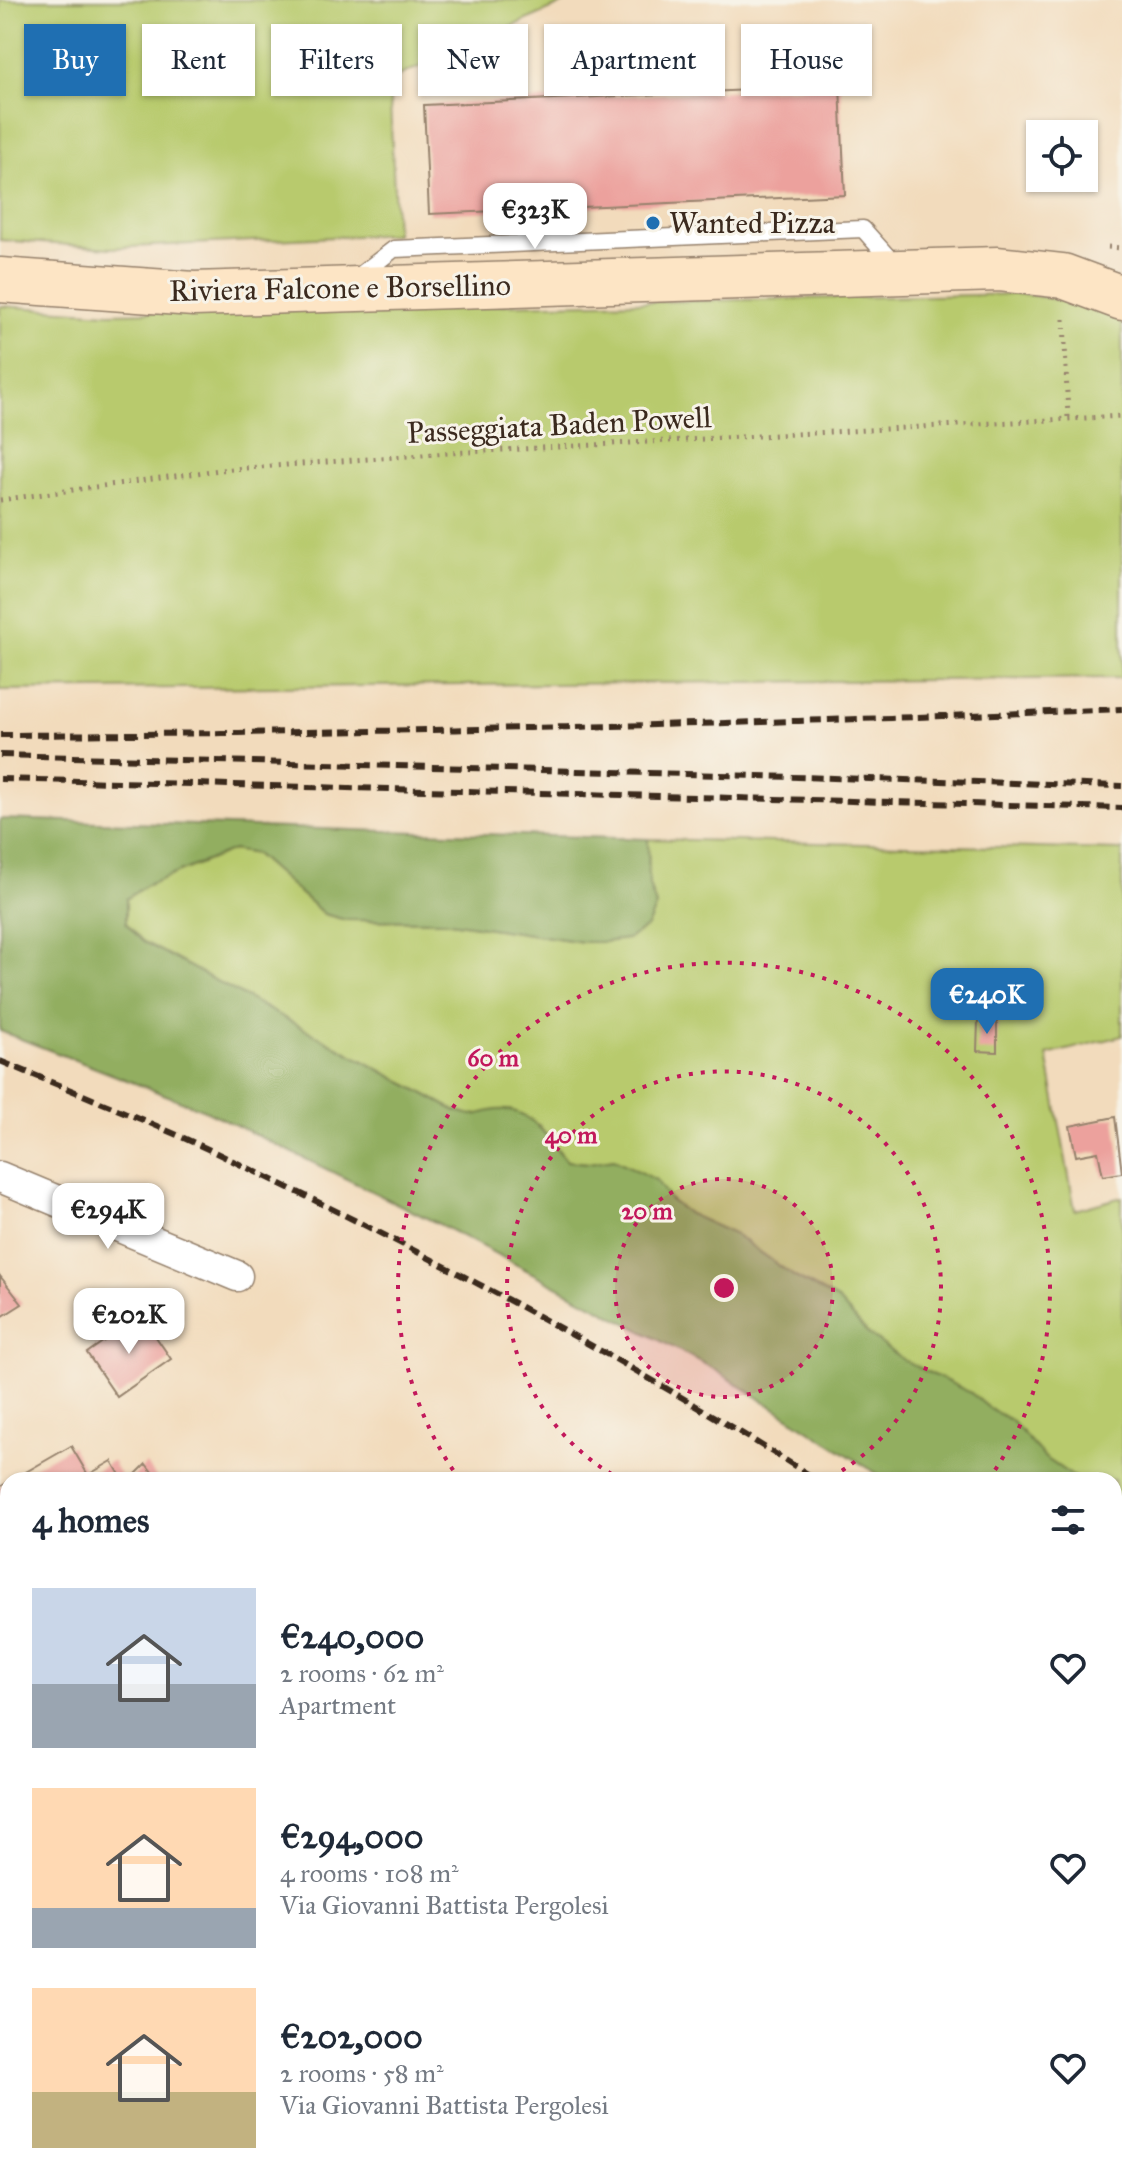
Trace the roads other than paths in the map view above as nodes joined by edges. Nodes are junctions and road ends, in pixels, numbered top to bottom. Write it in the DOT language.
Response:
graph roads {
  1 [pos="1122,269"];
  2 [pos="1063,276"];
  3 [pos="0,280"];
  4 [pos="1122,298"];
  5 [pos="0,1177"];
  6 [pos="237,1276"];
  1 -- 2 [label="main road"];
  2 -- 3 [label="main road, Riviera Falcone e Borsellino"];
  2 -- 4 [label="main road"];
  5 -- 6 [label="street"];
}
